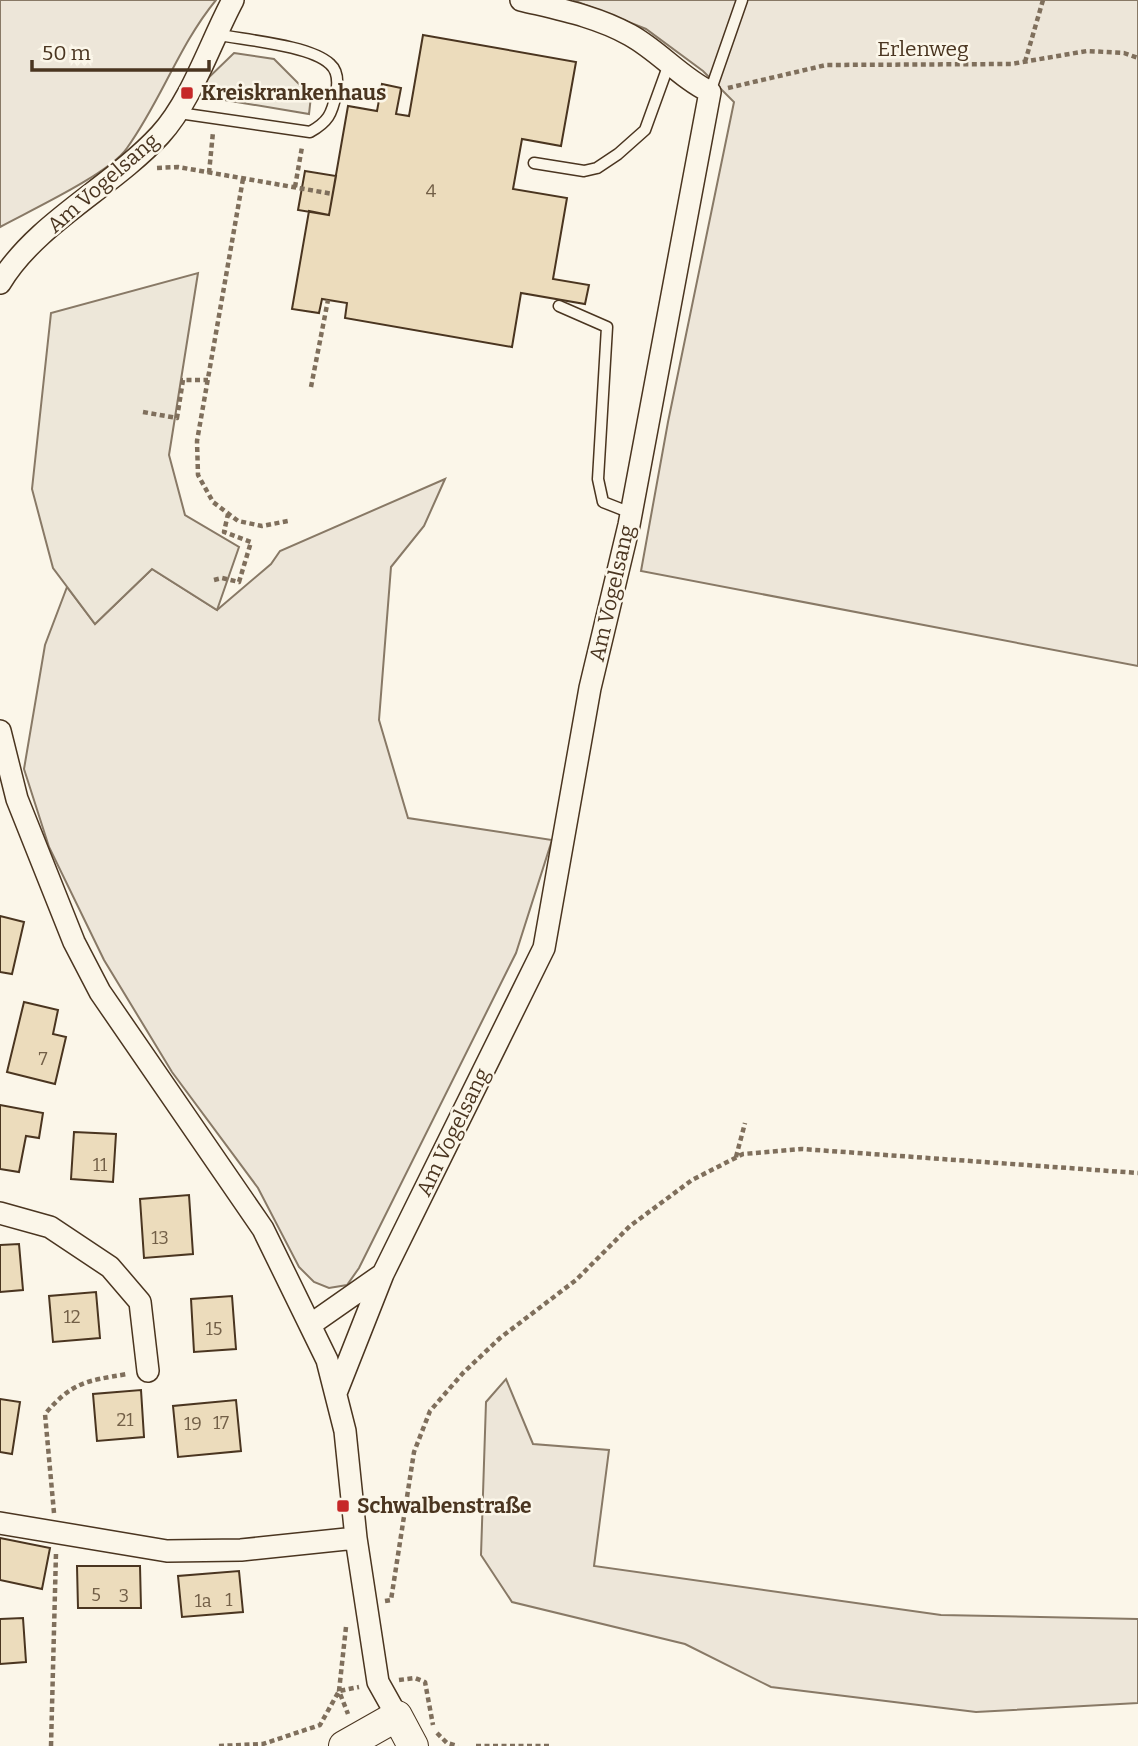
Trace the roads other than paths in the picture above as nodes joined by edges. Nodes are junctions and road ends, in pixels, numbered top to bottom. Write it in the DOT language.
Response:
graph roads {
  1 [pos="233,0"];
  2 [pos="521,0"];
  3 [pos="742,0"];
  4 [pos="215,34"];
  5 [pos="670,61"];
  6 [pos="710,92"];
  7 [pos="179,113"];
  8 [pos="534,163"];
  9 [pos="0,283"];
  10 [pos="559,306"];
  11 [pos="631,513"];
  12 [pos="0,732"];
  13 [pos="0,1213"];
  14 [pos="383,1274"];
  15 [pos="310,1325"];
  16 [pos="148,1371"];
  17 [pos="337,1393"];
  18 [pos="0,1523"];
  19 [pos="356,1538"];
  20 [pos="397,1716"];
  21 [pos="344,1746"];
  22 [pos="413,1746"];
  1 -- 4 [label="street, Am Vogelsang"];
  2 -- 5 [label="street"];
  3 -- 6 [label="lane"];
  4 -- 7 [label="street, Am Vogelsang"];
  4 -- 7 [label="lane"];
  5 -- 6 [label="street"];
  5 -- 8 [label="lane"];
  6 -- 11 [label="street, Am Vogelsang"];
  7 -- 9 [label="street, Am Vogelsang"];
  10 -- 11 [label="lane"];
  11 -- 14 [label="street, Am Vogelsang"];
  12 -- 15 [label="street"];
  13 -- 16 [label="street"];
  14 -- 15 [label="street, Am Vogelsang"];
  14 -- 17 [label="street, Am Vogelsang"];
  15 -- 17 [label="street"];
  17 -- 19 [label="street"];
  18 -- 19 [label="street"];
  19 -- 20 [label="street"];
  20 -- 21 [label="street"];
  20 -- 22 [label="street"];
}
